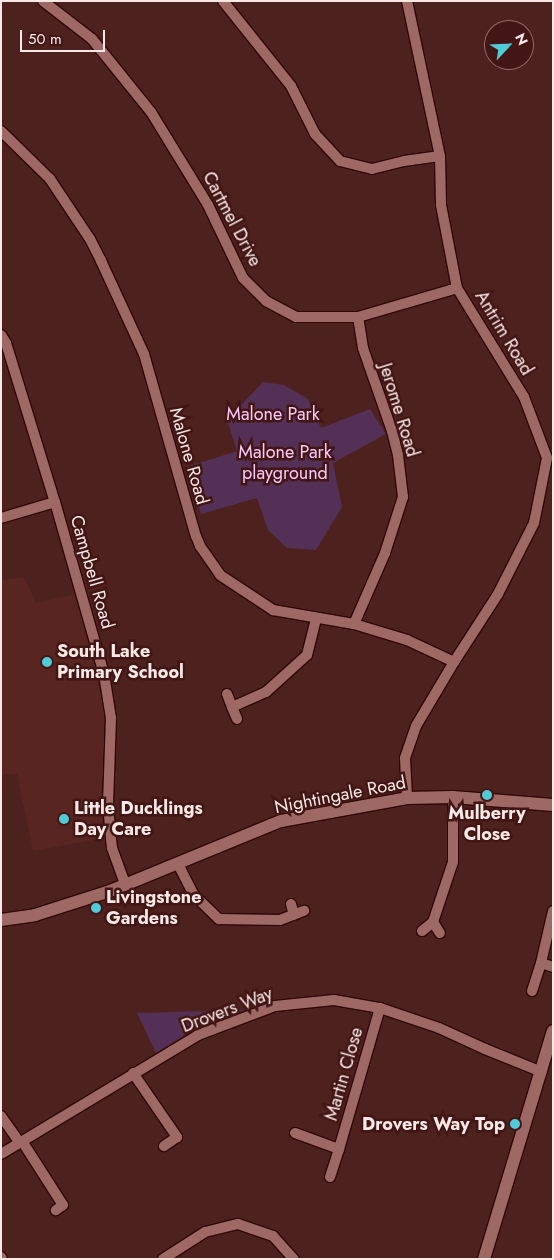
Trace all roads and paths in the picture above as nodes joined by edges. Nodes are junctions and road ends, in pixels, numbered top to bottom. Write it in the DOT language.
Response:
graph roads {
  1 [pos="43,1"];
  2 [pos="223,1"];
  3 [pos="407,1"];
  4 [pos="1,131"];
  5 [pos="440,156"];
  6 [pos="457,288"];
  7 [pos="358,317"];
  8 [pos="1,335"];
  9 [pos="550,458"];
  10 [pos="55,502"];
  11 [pos="1,518"];
  12 [pos="316,618"];
  13 [pos="354,624"];
  14 [pos="454,662"];
  15 [pos="227,694"];
  16 [pos="232,707"];
  17 [pos="236,719"];
  18 [pos="453,797"];
  19 [pos="407,798"];
  20 [pos="553,805"];
  21 [pos="178,864"];
  22 [pos="125,884"];
  23 [pos="291,904"];
  24 [pos="553,911"];
  25 [pos="1,920"];
  26 [pos="433,922"];
  27 [pos="422,931"];
  28 [pos="440,933"];
  29 [pos="542,963"];
  30 [pos="553,967"];
  31 [pos="532,990"];
  32 [pos="380,1008"];
  33 [pos="553,1031"];
  34 [pos="542,1072"];
  35 [pos="133,1073"];
  36 [pos="1,1116"];
  37 [pos="295,1133"];
  38 [pos="21,1142"];
  39 [pos="164,1146"];
  40 [pos="339,1149"];
  41 [pos="1,1154"];
  42 [pos="330,1177"];
  43 [pos="63,1205"];
  44 [pos="163,1259"];
  45 [pos="294,1259"];
  46 [pos="484,1259"];
  1 -- 7 [label="street, Cartmel Drive"];
  2 -- 5 [label="street"];
  3 -- 5 [label="street, Antrim Road"];
  4 -- 12 [label="street, Malone Road"];
  5 -- 6 [label="street, Antrim Road"];
  6 -- 7 [label="street, Cartmel Drive"];
  6 -- 9 [label="street, Antrim Road"];
  7 -- 13 [label="street, Jerome Road"];
  8 -- 10 [label="street, Campbell Road"];
  9 -- 14 [label="street, Antrim Road"];
  10 -- 11 [label="street"];
  10 -- 22 [label="street, Campbell Road"];
  12 -- 13 [label="street, Malone Road"];
  12 -- 16 [label="street"];
  13 -- 14 [label="street, Malone Road"];
  14 -- 19 [label="street, Antrim Road"];
  15 -- 16 [label="street"];
  16 -- 17 [label="street"];
  18 -- 19 [label="street, Nightingale Road"];
  18 -- 20 [label="street, Nightingale Road"];
  18 -- 26 [label="street"];
  19 -- 21 [label="street, Nightingale Road"];
  21 -- 22 [label="street, Nightingale Road"];
  21 -- 23 [label="street"];
  22 -- 25 [label="street, Nightingale Road"];
  24 -- 29 [label="street"];
  26 -- 27 [label="street"];
  26 -- 28 [label="street"];
  29 -- 30 [label="street"];
  29 -- 31 [label="street"];
  32 -- 34 [label="street, Drovers Way"];
  32 -- 35 [label="street, Drovers Way"];
  32 -- 40 [label="street, Martin Close"];
  33 -- 34 [label="street"];
  34 -- 46 [label="street"];
  35 -- 38 [label="street, Drovers Way"];
  35 -- 39 [label="street"];
  36 -- 38 [label="street"];
  37 -- 40 [label="street, Martin Close"];
  38 -- 41 [label="street, Drovers Way"];
  38 -- 43 [label="street"];
  40 -- 42 [label="street, Martin Close"];
  44 -- 45 [label="street"];
}
